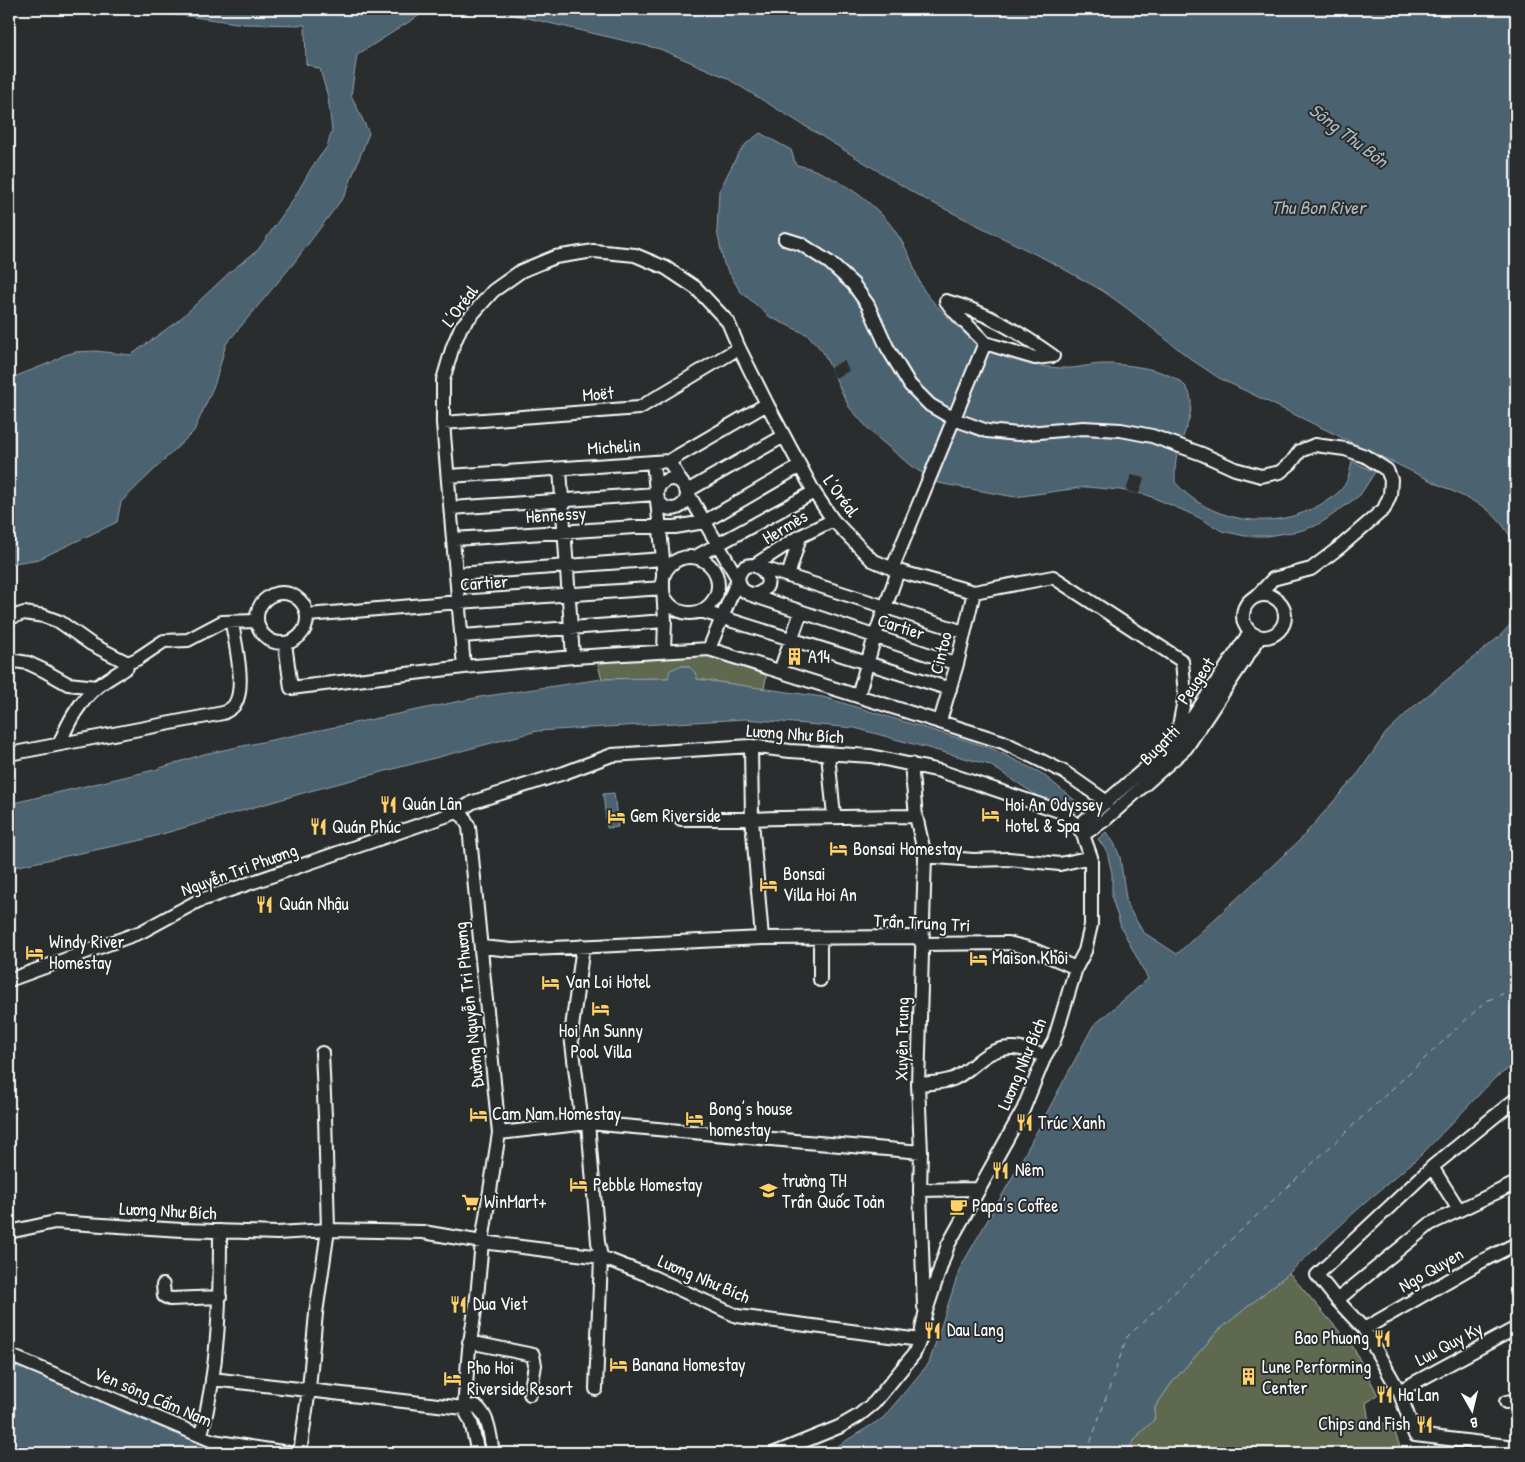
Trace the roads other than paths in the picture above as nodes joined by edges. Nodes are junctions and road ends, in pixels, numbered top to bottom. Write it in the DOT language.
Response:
graph roads {
  1 [pos="785,239"];
  2 [pos="985,343"];
  3 [pos="739,348"];
  4 [pos="767,404"];
  5 [pos="954,419"];
  6 [pos="443,423"];
  7 [pos="784,436"];
  8 [pos="669,461"];
  9 [pos="653,462"];
  10 [pos="800,466"];
  11 [pos="560,469"];
  12 [pos="449,476"];
  13 [pos="687,491"];
  14 [pos="814,492"];
  15 [pos="656,494"];
  16 [pos="562,501"];
  17 [pos="451,508"];
  18 [pos="833,520"];
  19 [pos="704,522"];
  20 [pos="660,528"];
  21 [pos="564,532"];
  22 [pos="800,536"];
  23 [pos="454,539"];
  24 [pos="718,545"];
  25 [pos="695,558"];
  26 [pos="663,559"];
  27 [pos="755,565"];
  28 [pos="567,566"];
  29 [pos="895,570"];
  30 [pos="457,574"];
  31 [pos="788,576"];
  32 [pos="738,579"];
  33 [pos="663,588"];
  34 [pos="717,592"];
  35 [pos="974,592"];
  36 [pos="569,594"];
  37 [pos="749,594"];
  38 [pos="1256,597"];
  39 [pos="459,602"];
  40 [pos="885,607"];
  41 [pos="701,611"];
  42 [pos="801,612"];
  43 [pos="308,615"];
  44 [pos="721,617"];
  45 [pos="9,618"];
  46 [pos="257,620"];
  47 [pos="665,621"];
  48 [pos="232,622"];
  49 [pos="571,627"];
  50 [pos="964,632"];
  51 [pos="1255,634"];
  52 [pos="462,636"];
  53 [pos="875,636"];
  54 [pos="791,639"];
  55 [pos="285,643"];
  56 [pos="709,649"];
  57 [pos="664,651"];
  58 [pos="573,657"];
  59 [pos="9,660"];
  60 [pos="128,663"];
  61 [pos="868,664"];
  62 [pos="957,664"];
  63 [pos="464,667"];
  64 [pos="780,671"];
  65 [pos="97,687"];
  66 [pos="950,689"];
  67 [pos="858,696"];
  68 [pos="940,721"];
  69 [pos="1176,742"];
  70 [pos="60,743"];
  71 [pos="751,746"];
  72 [pos="9,754"];
  73 [pos="828,754"];
  74 [pos="911,764"];
  75 [pos="1107,802"];
  76 [pos="457,812"];
  77 [pos="834,816"];
  78 [pos="916,816"];
  79 [pos="681,819"];
  80 [pos="752,820"];
  81 [pos="1081,830"];
  82 [pos="925,856"];
  83 [pos="1091,857"];
  84 [pos="762,938"];
  85 [pos="820,938"];
  86 [pos="922,944"];
  87 [pos="583,946"];
  88 [pos="481,947"];
  89 [pos="1076,968"];
  90 [pos="9,980"];
  91 [pos="820,980"];
  92 [pos="322,1053"];
  93 [pos="1045,1056"];
  94 [pos="918,1084"];
  95 [pos="1516,1099"];
  96 [pos="1511,1108"];
  97 [pos="585,1123"];
  98 [pos="499,1132"];
  99 [pos="922,1152"];
  100 [pos="1432,1167"];
  101 [pos="1516,1183"];
  102 [pos="978,1189"];
  103 [pos="920,1190"];
  104 [pos="1459,1210"];
  105 [pos="328,1230"];
  106 [pos="220,1231"];
  107 [pos="9,1232"];
  108 [pos="482,1242"];
  109 [pos="1516,1244"];
  110 [pos="601,1257"];
  111 [pos="163,1285"];
  112 [pos="220,1297"];
  113 [pos="1337,1300"];
  114 [pos="925,1314"];
  115 [pos="1516,1328"];
  116 [pos="1364,1329"];
  117 [pos="920,1340"];
  118 [pos="469,1342"];
  119 [pos="9,1355"];
  120 [pos="212,1380"];
  121 [pos="596,1388"];
  122 [pos="309,1389"];
  123 [pos="1399,1391"];
  124 [pos="530,1394"];
  125 [pos="464,1408"];
  126 [pos="201,1435"];
  127 [pos="1516,1447"];
  128 [pos="289,1453"];
  129 [pos="300,1453"];
  130 [pos="478,1453"];
  131 [pos="493,1453"];
  132 [pos="774,1453"];
  1 -- 5 [label="street"];
  2 -- 2 [label="street"];
  2 -- 5 [label="street"];
  3 -- 4 [label="street, L’Oréal"];
  3 -- 6 [label="street, Moët"];
  3 -- 6 [label="street, L’Oréal"];
  4 -- 7 [label="street, L’Oréal"];
  4 -- 8 [label="street, Michelin"];
  5 -- 29 [label="street"];
  5 -- 38 [label="street"];
  6 -- 12 [label="street, L’Oréal"];
  7 -- 10 [label="street, L’Oréal"];
  7 -- 13 [label="street"];
  8 -- 9 [label="street, Michelin"];
  8 -- 13 [label="street"];
  9 -- 11 [label="street, Michelin"];
  9 -- 20 [label="street"];
  10 -- 14 [label="street, L’Oréal"];
  10 -- 19 [label="street"];
  11 -- 12 [label="street, Michelin"];
  11 -- 16 [label="street"];
  12 -- 17 [label="street, L’Oréal"];
  13 -- 15 [label="street"];
  13 -- 15 [label="street"];
  13 -- 19 [label="street"];
  14 -- 18 [label="street, L’Oréal"];
  14 -- 24 [label="street"];
  15 -- 16 [label="street"];
  16 -- 17 [label="street"];
  16 -- 21 [label="street"];
  17 -- 23 [label="street, L’Oréal"];
  18 -- 22 [label="street, Hermès"];
  18 -- 29 [label="street, L’Oréal"];
  19 -- 20 [label="street, Hennessy"];
  19 -- 24 [label="street"];
  20 -- 21 [label="street, Hennessy"];
  20 -- 26 [label="street"];
  21 -- 23 [label="street, Hennessy"];
  21 -- 28 [label="street"];
  22 -- 27 [label="street, Hermès"];
  22 -- 31 [label="street"];
  23 -- 30 [label="street, L’Oréal"];
  24 -- 25 [label="street"];
  24 -- 32 [label="street"];
  25 -- 33 [label="street"];
  25 -- 34 [label="street"];
  26 -- 28 [label="street"];
  26 -- 33 [label="street"];
  27 -- 31 [label="street"];
  27 -- 32 [label="street"];
  27 -- 37 [label="street"];
  28 -- 30 [label="street"];
  28 -- 36 [label="street"];
  29 -- 35 [label="street, L’Oréal"];
  29 -- 40 [label="street"];
  30 -- 39 [label="street, L’Oréal"];
  31 -- 40 [label="street"];
  32 -- 34 [label="street"];
  32 -- 37 [label="street"];
  32 -- 44 [label="street"];
  33 -- 36 [label="street, Cartier"];
  33 -- 41 [label="street"];
  33 -- 47 [label="street"];
  34 -- 41 [label="street"];
  35 -- 50 [label="street, Cintoo"];
  35 -- 69 [label="street, L’Oréal"];
  36 -- 39 [label="street, Cartier"];
  36 -- 49 [label="street"];
  37 -- 42 [label="street, Cartier"];
  38 -- 51 [label="street"];
  38 -- 51 [label="street"];
  39 -- 43 [label="street, Cartier"];
  39 -- 52 [label="street, L’Oréal"];
  40 -- 50 [label="street"];
  40 -- 53 [label="street"];
  41 -- 44 [label="street"];
  42 -- 53 [label="street, Cartier"];
  42 -- 54 [label="street"];
  43 -- 46 [label="street"];
  43 -- 55 [label="street"];
  44 -- 54 [label="street"];
  44 -- 56 [label="street"];
  45 -- 60 [label="street"];
  46 -- 48 [label="street"];
  46 -- 55 [label="street"];
  47 -- 49 [label="street"];
  47 -- 57 [label="street"];
  48 -- 60 [label="street"];
  48 -- 70 [label="street"];
  49 -- 52 [label="street"];
  49 -- 58 [label="street"];
  50 -- 62 [label="street, Cintoo"];
  51 -- 69 [label="street, Peugeot"];
  51 -- 81 [label="street, Bugatti"];
  52 -- 63 [label="street, L’Oréal"];
  53 -- 61 [label="street"];
  53 -- 62 [label="street, Cartier"];
  54 -- 61 [label="street"];
  54 -- 64 [label="street"];
  55 -- 63 [label="street"];
  56 -- 57 [label="street"];
  56 -- 64 [label="street"];
  57 -- 58 [label="street"];
  58 -- 63 [label="street"];
  59 -- 65 [label="street"];
  60 -- 65 [label="street"];
  61 -- 66 [label="street"];
  61 -- 67 [label="street"];
  62 -- 66 [label="street, Cintoo"];
  64 -- 67 [label="street"];
  65 -- 70 [label="street"];
  66 -- 68 [label="street, Cintoo"];
  67 -- 68 [label="street"];
  68 -- 75 [label="street"];
  69 -- 75 [label="street, Peugeot"];
  70 -- 72 [label="street"];
  71 -- 73 [label="street, Lương Như Bích"];
  71 -- 76 [label="street, Lương Như Bích"];
  71 -- 80 [label="street"];
  73 -- 74 [label="street, Lương Như Bích"];
  73 -- 77 [label="street"];
  74 -- 78 [label="street, Xuyên Trung"];
  74 -- 81 [label="street, Lương Như Bích"];
  75 -- 81 [label="street, Peugeot"];
  76 -- 88 [label="street, Đường Nguyễn Tri Phương"];
  76 -- 90 [label="street, Nguyễn Tri Phương"];
  77 -- 78 [label="street"];
  77 -- 80 [label="street"];
  78 -- 82 [label="street, Xuyên Trung"];
  79 -- 80 [label="street"];
  80 -- 84 [label="street"];
  81 -- 83 [label="street, Lương Như Bích"];
  82 -- 83 [label="street"];
  82 -- 86 [label="street, Xuyên Trung"];
  83 -- 89 [label="street, Lương Như Bích"];
  84 -- 85 [label="street, Trần Trung Tri"];
  84 -- 87 [label="street, Trần Trung Tri"];
  85 -- 86 [label="street, Trần Trung Tri"];
  85 -- 91 [label="street"];
  86 -- 89 [label="street, Trần Trung Tri"];
  86 -- 94 [label="street, Xuyên Trung"];
  87 -- 88 [label="street, Trần Trung Tri"];
  87 -- 97 [label="street"];
  88 -- 98 [label="street, Đường Nguyễn Tri Phương"];
  89 -- 93 [label="street, Lương Như Bích"];
  92 -- 105 [label="street"];
  93 -- 94 [label="street"];
  93 -- 102 [label="street, Lương Như Bích"];
  94 -- 99 [label="street, Xuyên Trung"];
  95 -- 96 [label="street"];
  96 -- 100 [label="street"];
  97 -- 98 [label="street"];
  97 -- 99 [label="street"];
  97 -- 110 [label="street"];
  98 -- 108 [label="street, Đường Nguyễn Tri Phương"];
  99 -- 103 [label="street, Xuyên Trung"];
  100 -- 104 [label="street"];
  100 -- 113 [label="street"];
  101 -- 104 [label="street"];
  102 -- 103 [label="street"];
  102 -- 114 [label="street, Lương Như Bích"];
  103 -- 114 [label="street, Xuyên Trung"];
  104 -- 113 [label="street"];
  105 -- 106 [label="street, Lương Như Bích"];
  105 -- 108 [label="street, Lương Như Bích"];
  105 -- 122 [label="street"];
  106 -- 107 [label="street, Lương Như Bích"];
  106 -- 112 [label="street"];
  108 -- 110 [label="street, Lương Như Bích"];
  108 -- 118 [label="street, Đường Nguyễn Tri Phương"];
  109 -- 116 [label="street, Ngo Quyen"];
  110 -- 117 [label="street, Lương Như Bích"];
  110 -- 121 [label="street"];
  111 -- 112 [label="street"];
  112 -- 120 [label="street"];
  113 -- 116 [label="street"];
  114 -- 117 [label="street, Lương Như Bích"];
  115 -- 123 [label="street, Luu Quy Ky"];
  116 -- 123 [label="street"];
  117 -- 132 [label="street"];
  118 -- 124 [label="street"];
  118 -- 125 [label="street, Đường Nguyễn Tri Phương"];
  119 -- 126 [label="street, Ven sông Cẩm Nam"];
  120 -- 122 [label="street"];
  120 -- 126 [label="street"];
  122 -- 125 [label="street"];
  122 -- 129 [label="street"];
  123 -- 127 [label="street"];
  125 -- 130 [label="street"];
  125 -- 131 [label="street"];
  126 -- 128 [label="street, Ven sông Cẩm Nam"];
}
